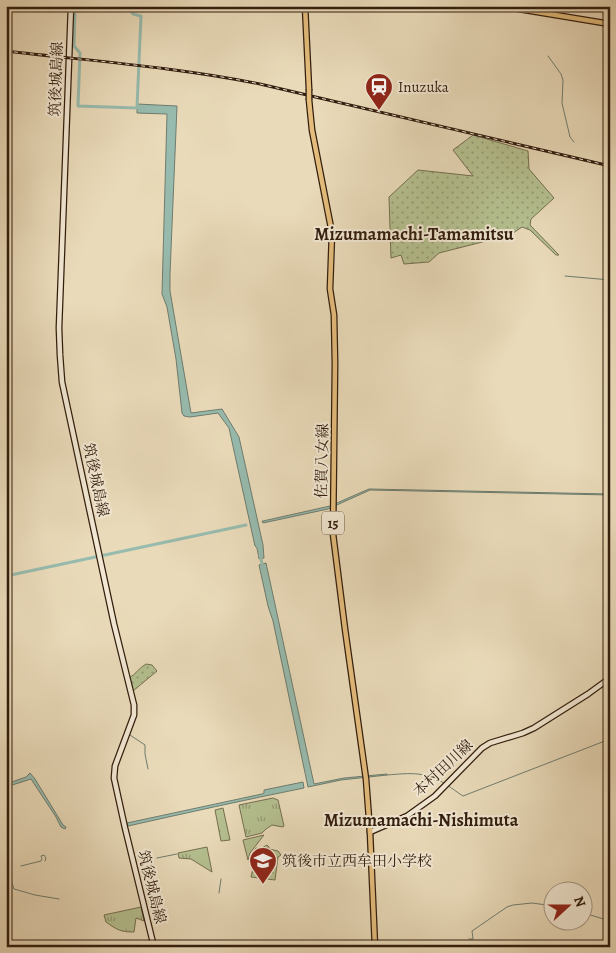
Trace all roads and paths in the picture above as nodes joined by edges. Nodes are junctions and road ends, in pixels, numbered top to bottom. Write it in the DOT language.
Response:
graph roads {
  1 [pos="71,6"];
  2 [pos="305,6"];
  3 [pos="500,6"];
  4 [pos="610,24"];
  5 [pos="610,678"];
  6 [pos="370,832"];
  7 [pos="154,947"];
  8 [pos="375,947"];
  1 -- 7 [label="main road, 筑後城島線"];
  2 -- 6 [label="main road, 佐賀八女線 / 15, bridge"];
  3 -- 4 [label="main road"];
  5 -- 6 [label="main road, 本村田川線"];
  6 -- 8 [label="main road, 佐賀八女線 / 15"];
}
